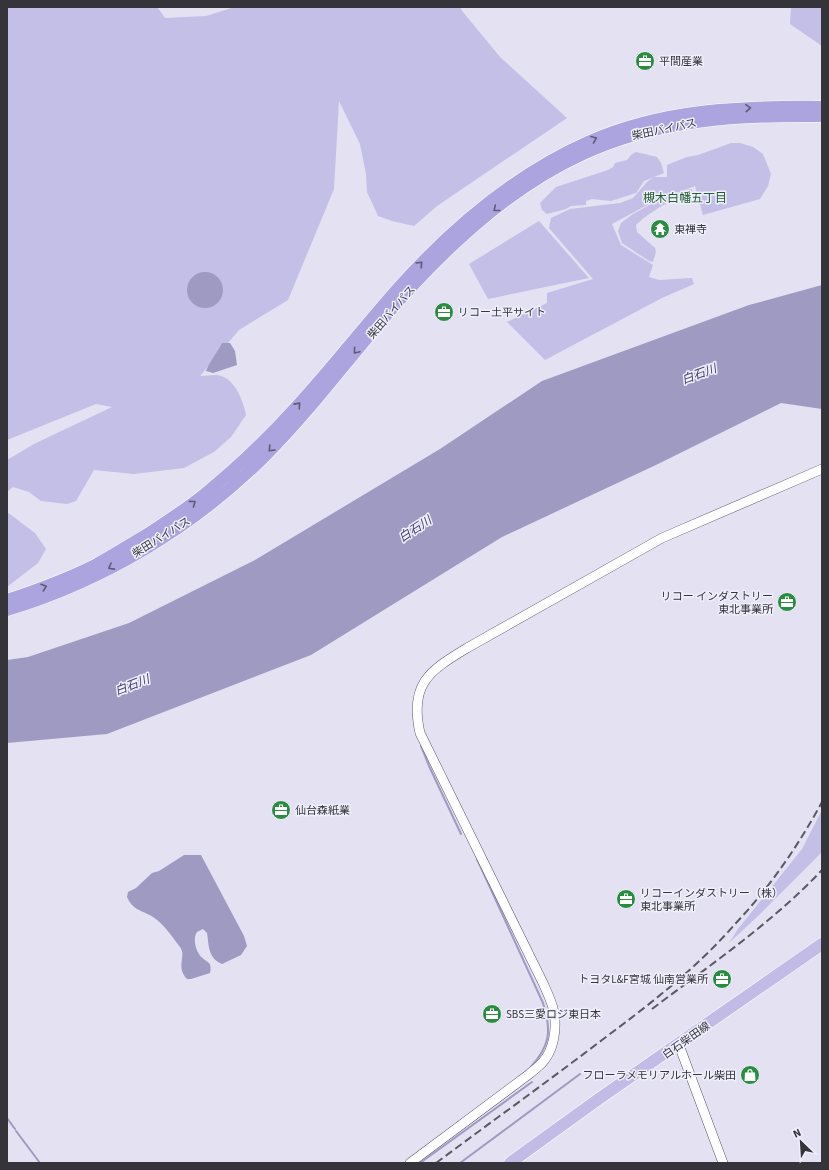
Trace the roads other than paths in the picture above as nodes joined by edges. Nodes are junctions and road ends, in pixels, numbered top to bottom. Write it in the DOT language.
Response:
graph roads {
  1 [pos="822,107"];
  2 [pos="822,116"];
  3 [pos="525,181"];
  4 [pos="822,469"];
  5 [pos="7,600"];
  6 [pos="7,610"];
  7 [pos="822,944"];
  8 [pos="679,1045"];
  9 [pos="410,1163"];
  10 [pos="510,1163"];
  11 [pos="723,1163"];
  3 -- 1 [label="highway, 柴田バイパス, one-way"];
  2 -- 3 [label="highway, 柴田バイパス"];
  5 -- 3 [label="highway, 柴田バイパス, one-way"];
  3 -- 6 [label="highway, 柴田バイパス, one-way"];
  4 -- 9 [label="street"];
  7 -- 8 [label="main road, 白石柴田線"];
  8 -- 10 [label="main road, 白石柴田線"];
  8 -- 11 [label="street"];
}
